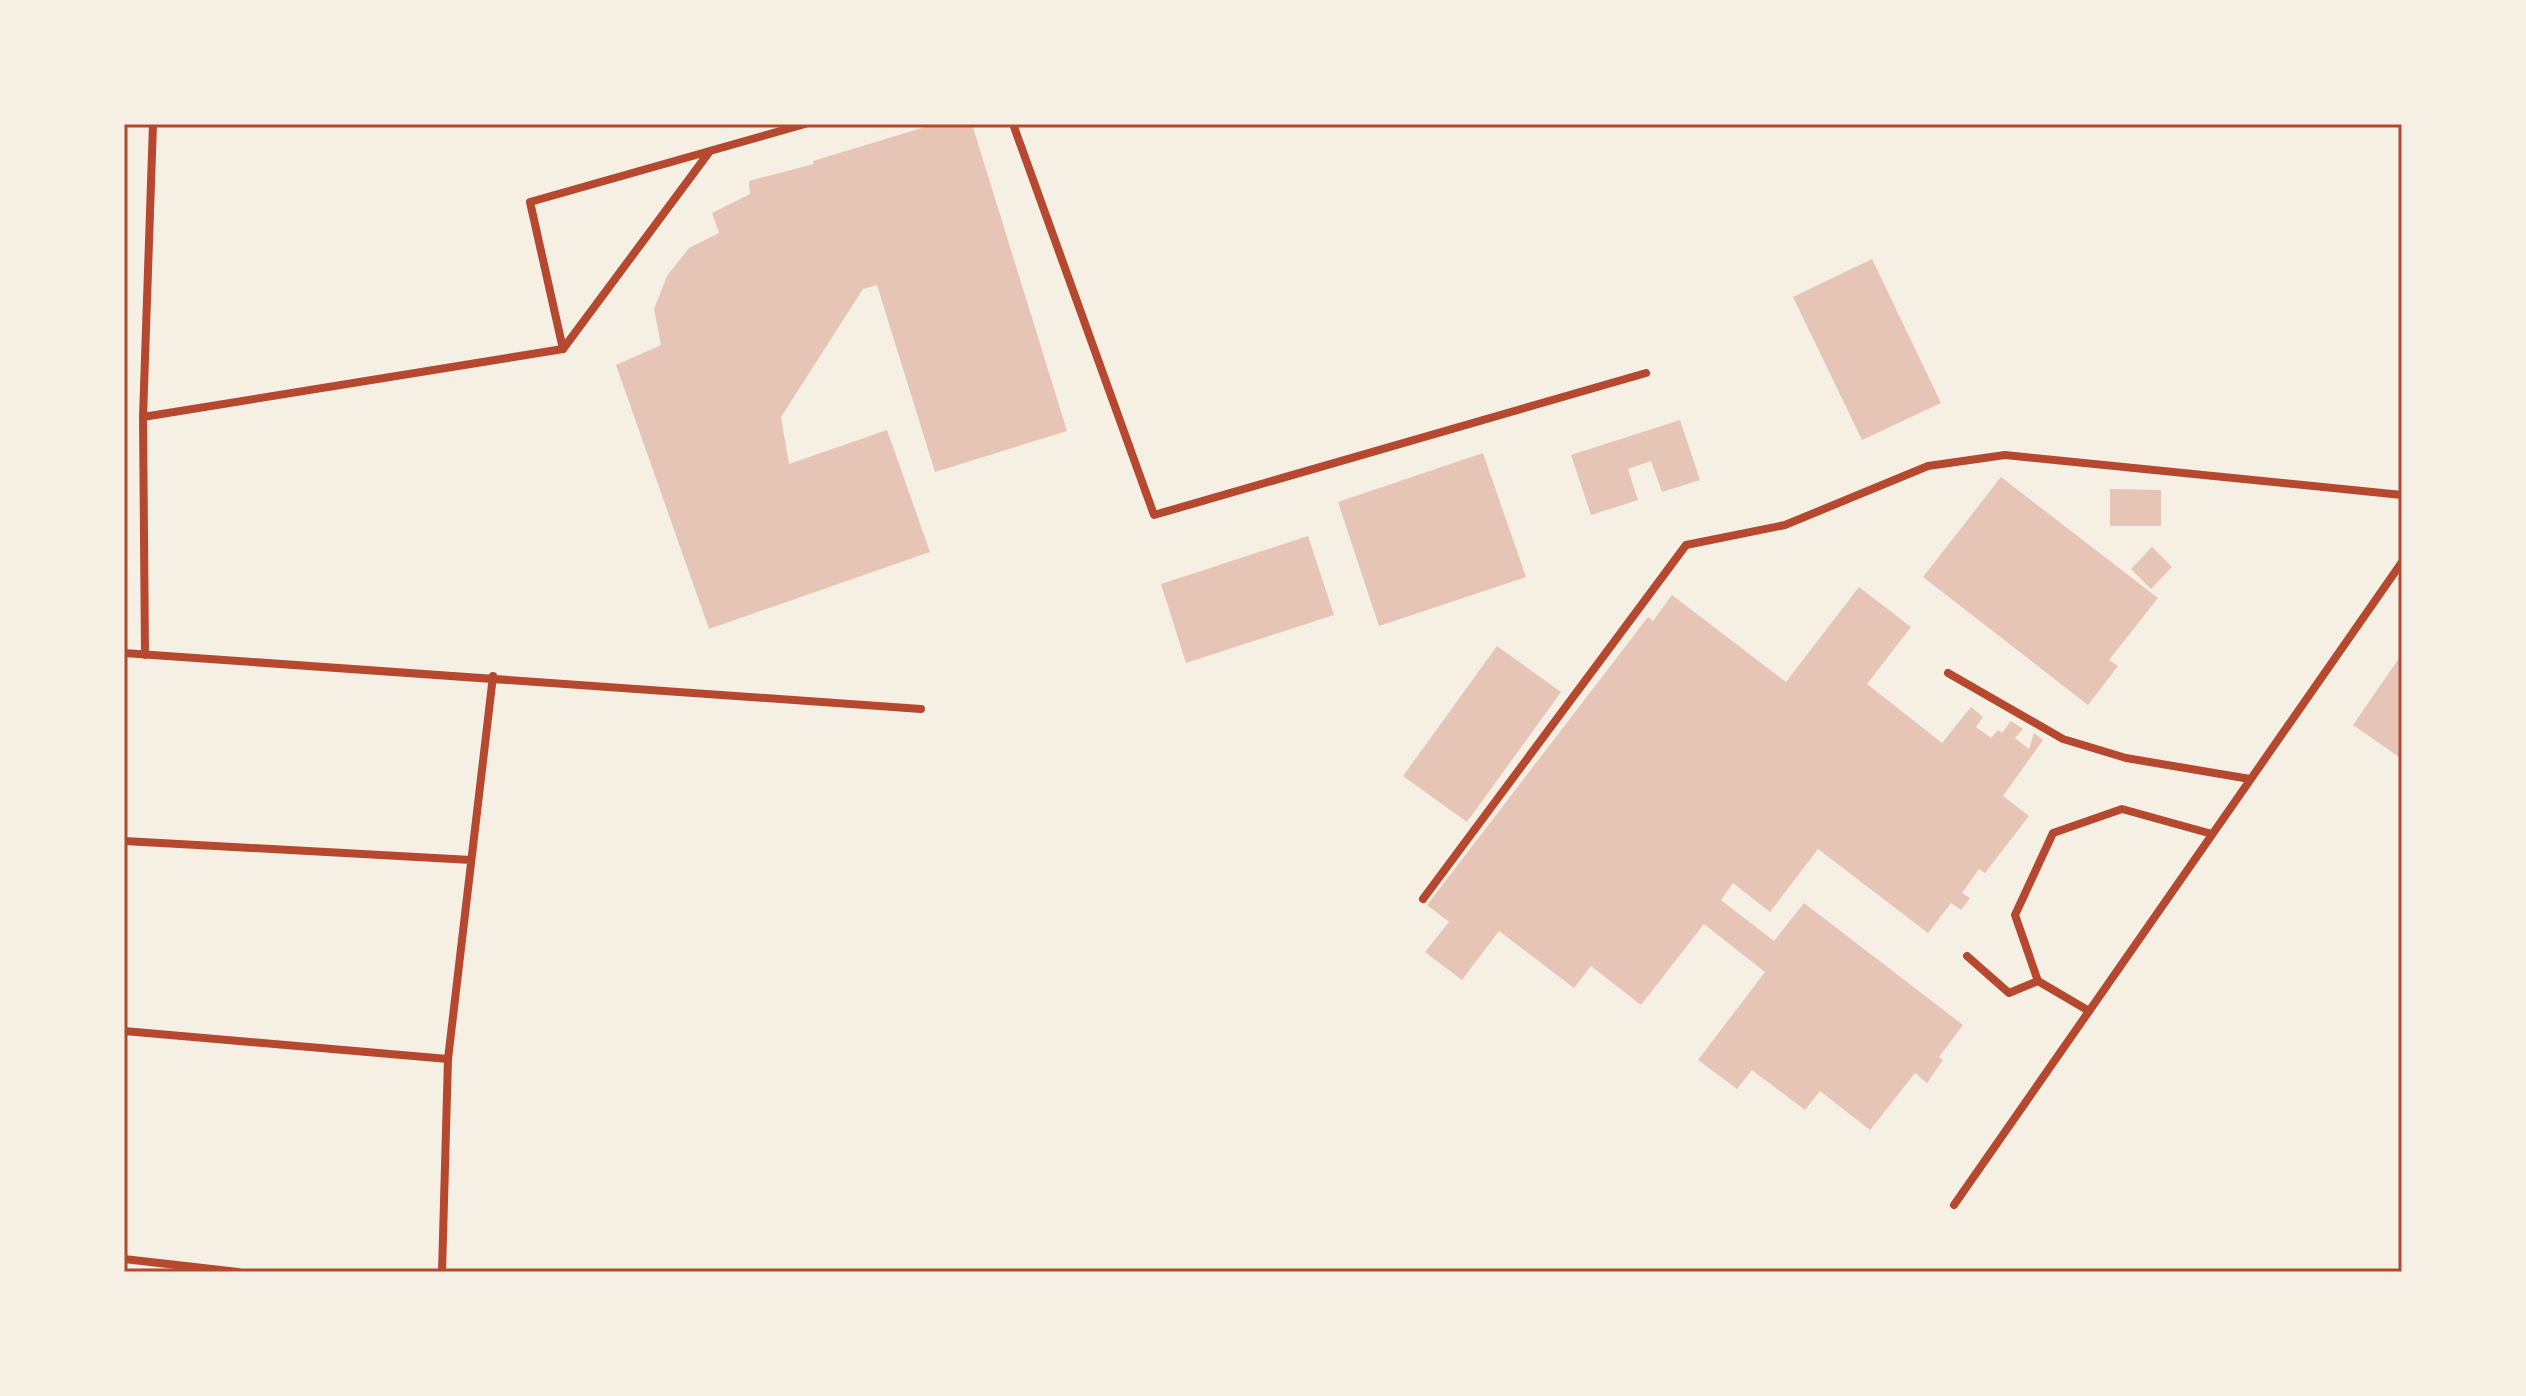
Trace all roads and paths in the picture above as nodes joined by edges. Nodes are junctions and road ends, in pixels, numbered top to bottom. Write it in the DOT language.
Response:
graph roads {
  1 [pos="153,124"];
  2 [pos="805,124"];
  3 [pos="1013,124"];
  4 [pos="710,151"];
  5 [pos="563,349"];
  6 [pos="1646,373"];
  7 [pos="143,417"];
  8 [pos="2402,495"];
  9 [pos="2402,562"];
  10 [pos="124,653"];
  11 [pos="145,655"];
  12 [pos="1948,673"];
  13 [pos="493,676"];
  14 [pos="921,709"];
  15 [pos="2250,779"];
  16 [pos="2212,834"];
  17 [pos="124,841"];
  18 [pos="471,860"];
  19 [pos="1423,899"];
  20 [pos="1967,956"];
  21 [pos="2038,981"];
  22 [pos="2089,1011"];
  23 [pos="124,1031"];
  24 [pos="448,1059"];
  25 [pos="1954,1205"];
  26 [pos="124,1259"];
  27 [pos="238,1272"];
  28 [pos="442,1272"];
  1 -- 7 [label="street"];
  2 -- 4 [label="street"];
  3 -- 6 [label="street"];
  4 -- 5 [label="street"];
  4 -- 5 [label="street"];
  5 -- 7 [label="street"];
  7 -- 11 [label="street"];
  8 -- 19 [label="street"];
  9 -- 15 [label="street"];
  10 -- 11 [label="street"];
  11 -- 13 [label="street"];
  12 -- 15 [label="street"];
  13 -- 14 [label="street"];
  13 -- 18 [label="street"];
  15 -- 16 [label="street"];
  16 -- 21 [label="street"];
  16 -- 22 [label="street"];
  17 -- 18 [label="street"];
  18 -- 24 [label="street"];
  20 -- 21 [label="street"];
  21 -- 22 [label="street"];
  22 -- 25 [label="street"];
  23 -- 24 [label="street"];
  24 -- 28 [label="street"];
  26 -- 27 [label="street"];
}
